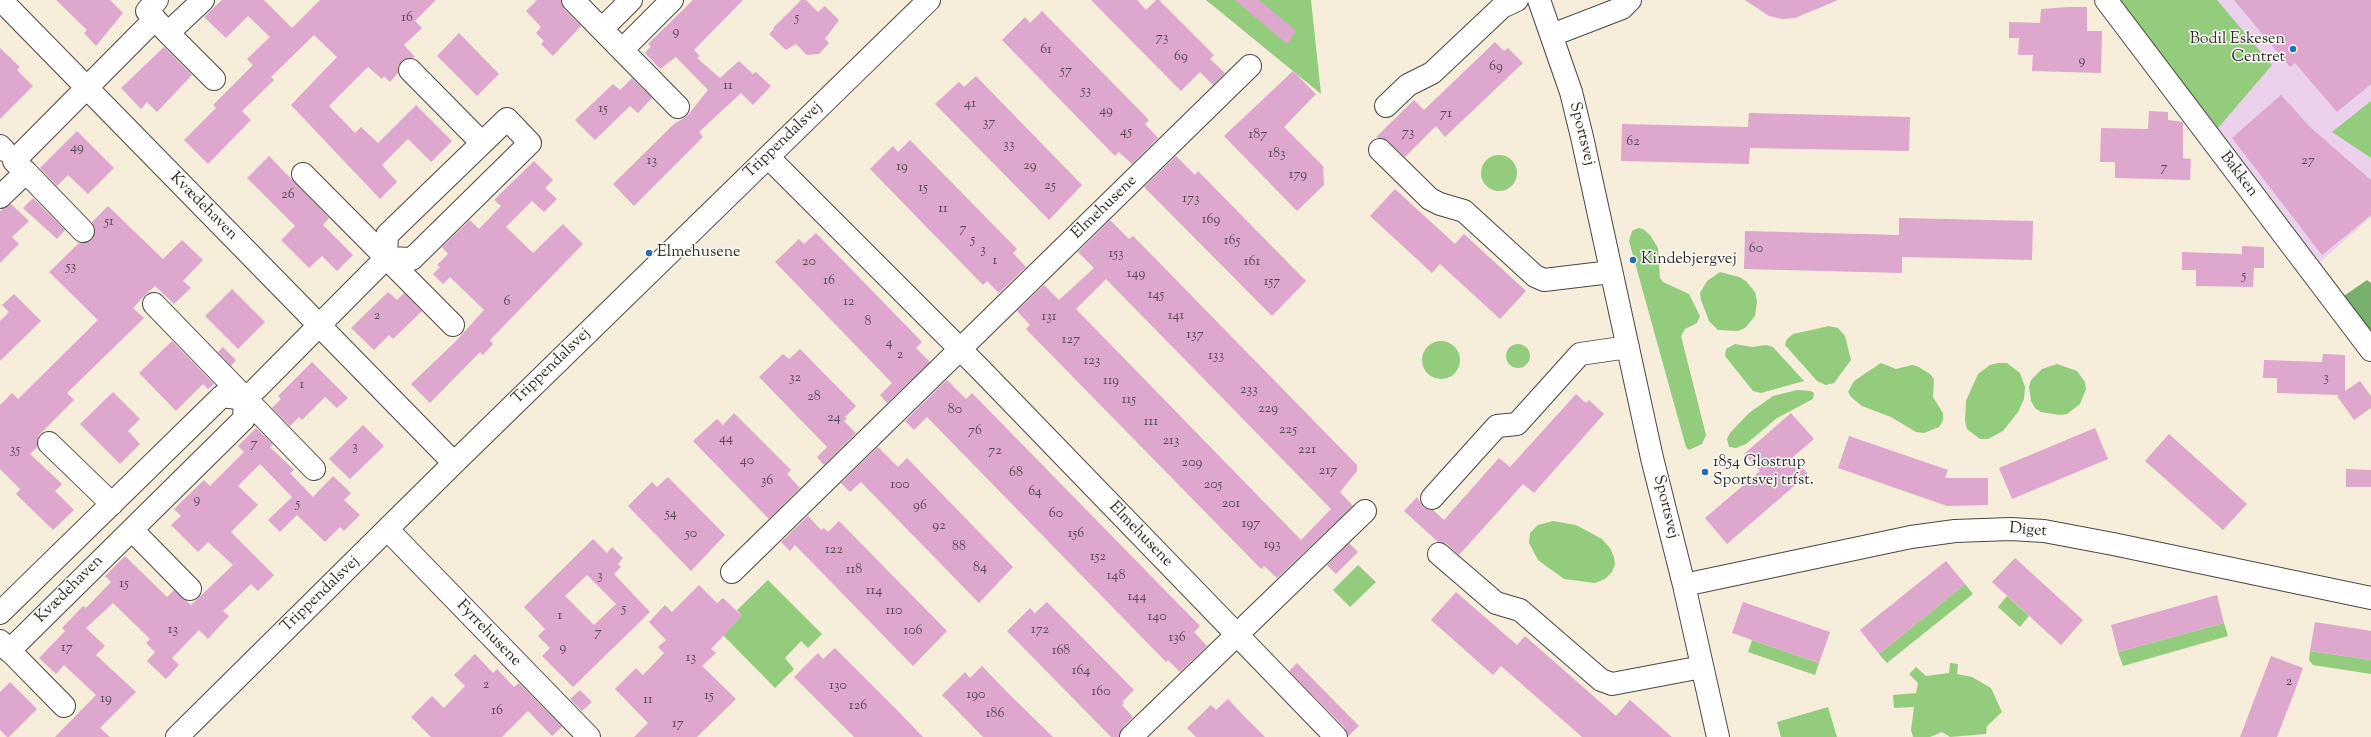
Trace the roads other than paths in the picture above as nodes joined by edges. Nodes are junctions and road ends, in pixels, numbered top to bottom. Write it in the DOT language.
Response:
graph roads {
  1 [pos="1,0"];
  2 [pos="203,0"];
  3 [pos="573,0"];
  4 [pos="631,0"];
  5 [pos="672,0"];
  6 [pos="930,0"];
  7 [pos="1517,0"];
  8 [pos="1539,0"];
  9 [pos="1630,0"];
  10 [pos="2106,0"];
  11 [pos="153,13"];
  12 [pos="602,29"];
  13 [pos="1552,35"];
  14 [pos="622,50"];
  15 [pos="1250,66"];
  16 [pos="410,70"];
  17 [pos="214,79"];
  18 [pos="87,89"];
  19 [pos="1386,106"];
  20 [pos="678,107"];
  21 [pos="482,143"];
  22 [pos="1380,150"];
  23 [pos="9,157"];
  24 [pos="768,157"];
  25 [pos="303,174"];
  26 [pos="0,197"];
  27 [pos="84,231"];
  28 [pos="386,258"];
  29 [pos="1611,272"];
  30 [pos="154,304"];
  31 [pos="320,325"];
  32 [pos="453,325"];
  33 [pos="1628,347"];
  34 [pos="961,349"];
  35 [pos="2371,350"];
  36 [pos="245,399"];
  37 [pos="49,443"];
  38 [pos="454,463"];
  39 [pos="314,469"];
  40 [pos="1432,498"];
  41 [pos="112,504"];
  42 [pos="1365,511"];
  43 [pos="132,530"];
  44 [pos="388,530"];
  45 [pos="1439,554"];
  46 [pos="732,572"];
  47 [pos="1684,585"];
  48 [pos="190,588"];
  49 [pos="2371,598"];
  50 [pos="0,613"];
  51 [pos="1235,634"];
  52 [pos="5,646"];
  53 [pos="1702,667"];
  54 [pos="64,706"];
  55 [pos="177,737"];
  56 [pos="589,737"];
  57 [pos="1131,737"];
  58 [pos="1336,737"];
  59 [pos="1718,737"];
  1 -- 18 [label="street, Kvædehaven"];
  2 -- 11 [label="street"];
  3 -- 12 [label="street"];
  4 -- 12 [label="street"];
  5 -- 14 [label="street"];
  6 -- 24 [label="street, Trippendalsvej"];
  7 -- 19 [label="street"];
  8 -- 13 [label="street, Sportsvej"];
  9 -- 13 [label="street"];
  10 -- 35 [label="street, Bakken"];
  11 -- 17 [label="street"];
  11 -- 18 [label="street"];
  12 -- 14 [label="street"];
  13 -- 29 [label="street, Sportsvej"];
  14 -- 20 [label="street"];
  15 -- 34 [label="street, Elmehusene"];
  16 -- 21 [label="street"];
  18 -- 23 [label="street"];
  18 -- 31 [label="street, Kvædehaven"];
  21 -- 28 [label="street"];
  21 -- 28 [label="street"];
  22 -- 29 [label="street"];
  23 -- 26 [label="street"];
  23 -- 27 [label="street"];
  24 -- 34 [label="street, Elmehusene"];
  24 -- 38 [label="street, Trippendalsvej"];
  25 -- 28 [label="street"];
  28 -- 31 [label="street"];
  28 -- 32 [label="street"];
  29 -- 33 [label="street, Sportsvej"];
  30 -- 36 [label="street"];
  31 -- 36 [label="street"];
  31 -- 38 [label="street, Kvædehaven"];
  33 -- 40 [label="street"];
  33 -- 47 [label="street, Sportsvej"];
  34 -- 46 [label="street, Elmehusene"];
  34 -- 51 [label="street, Elmehusene"];
  36 -- 39 [label="street"];
  36 -- 41 [label="street, Kvædehaven"];
  36 -- 43 [label="street, Kvædehaven"];
  37 -- 41 [label="street"];
  38 -- 44 [label="street, Trippendalsvej"];
  41 -- 50 [label="street, Kvædehaven"];
  42 -- 51 [label="street"];
  43 -- 48 [label="street"];
  43 -- 52 [label="street, Kvædehaven"];
  44 -- 55 [label="street, Trippendalsvej"];
  44 -- 56 [label="street, Fyrrehusene"];
  45 -- 53 [label="street"];
  47 -- 49 [label="street, Diget"];
  47 -- 53 [label="street, Sportsvej"];
  51 -- 57 [label="street"];
  51 -- 58 [label="street, Elmehusene"];
  52 -- 54 [label="street, Kvædehaven"];
  53 -- 59 [label="street, Sportsvej"];
}
